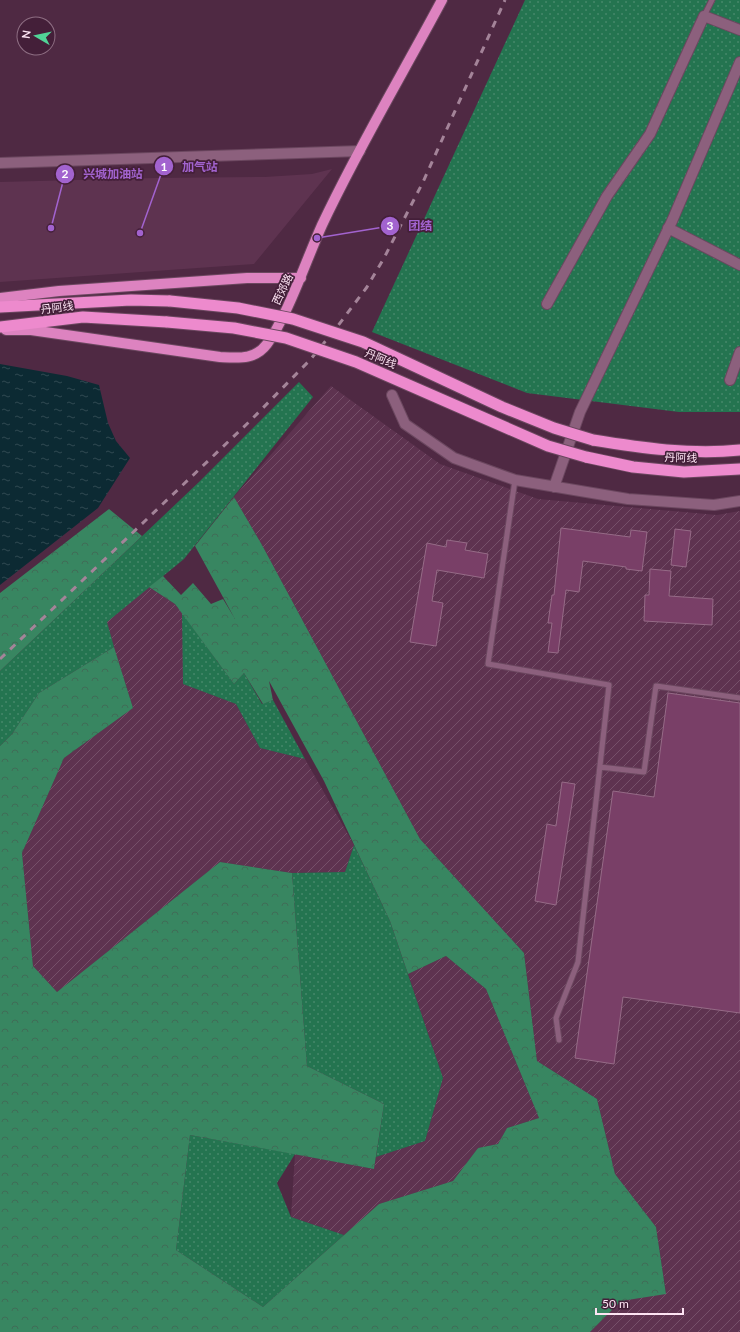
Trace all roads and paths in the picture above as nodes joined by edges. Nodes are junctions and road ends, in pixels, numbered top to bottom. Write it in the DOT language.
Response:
graph roads {
  1 [pos="442,0"];
  2 [pos="712,0"];
  3 [pos="704,16"];
  4 [pos="740,30"];
  5 [pos="740,62"];
  6 [pos="360,151"];
  7 [pos="0,163"];
  8 [pos="668,228"];
  9 [pos="740,265"];
  10 [pos="301,278"];
  11 [pos="0,298"];
  12 [pos="547,304"];
  13 [pos="0,308"];
  14 [pos="0,329"];
  15 [pos="740,352"];
  16 [pos="730,380"];
  17 [pos="392,395"];
  18 [pos="740,450"];
  19 [pos="740,469"];
  20 [pos="515,480"];
  21 [pos="554,487"];
  22 [pos="740,501"];
  23 [pos="740,698"];
  24 [pos="600,767"];
  25 [pos="559,1040"];
  1 -- 6 [label="main road, 西郊路"];
  2 -- 3 [label="lane"];
  3 -- 4 [label="street"];
  3 -- 12 [label="street"];
  5 -- 8 [label="street"];
  6 -- 7 [label="street"];
  6 -- 10 [label="main road, 西郊路"];
  8 -- 9 [label="street"];
  8 -- 21 [label="street"];
  10 -- 11 [label="main road"];
  10 -- 14 [label="main road, 西郊路"];
  13 -- 18 [label="highway, 丹阿线, bridge"];
  14 -- 19 [label="highway, 丹阿线, bridge"];
  15 -- 16 [label="street"];
  17 -- 20 [label="street"];
  20 -- 21 [label="street"];
  20 -- 24 [label="lane"];
  21 -- 22 [label="street"];
  23 -- 24 [label="lane"];
  24 -- 25 [label="lane"];
}
